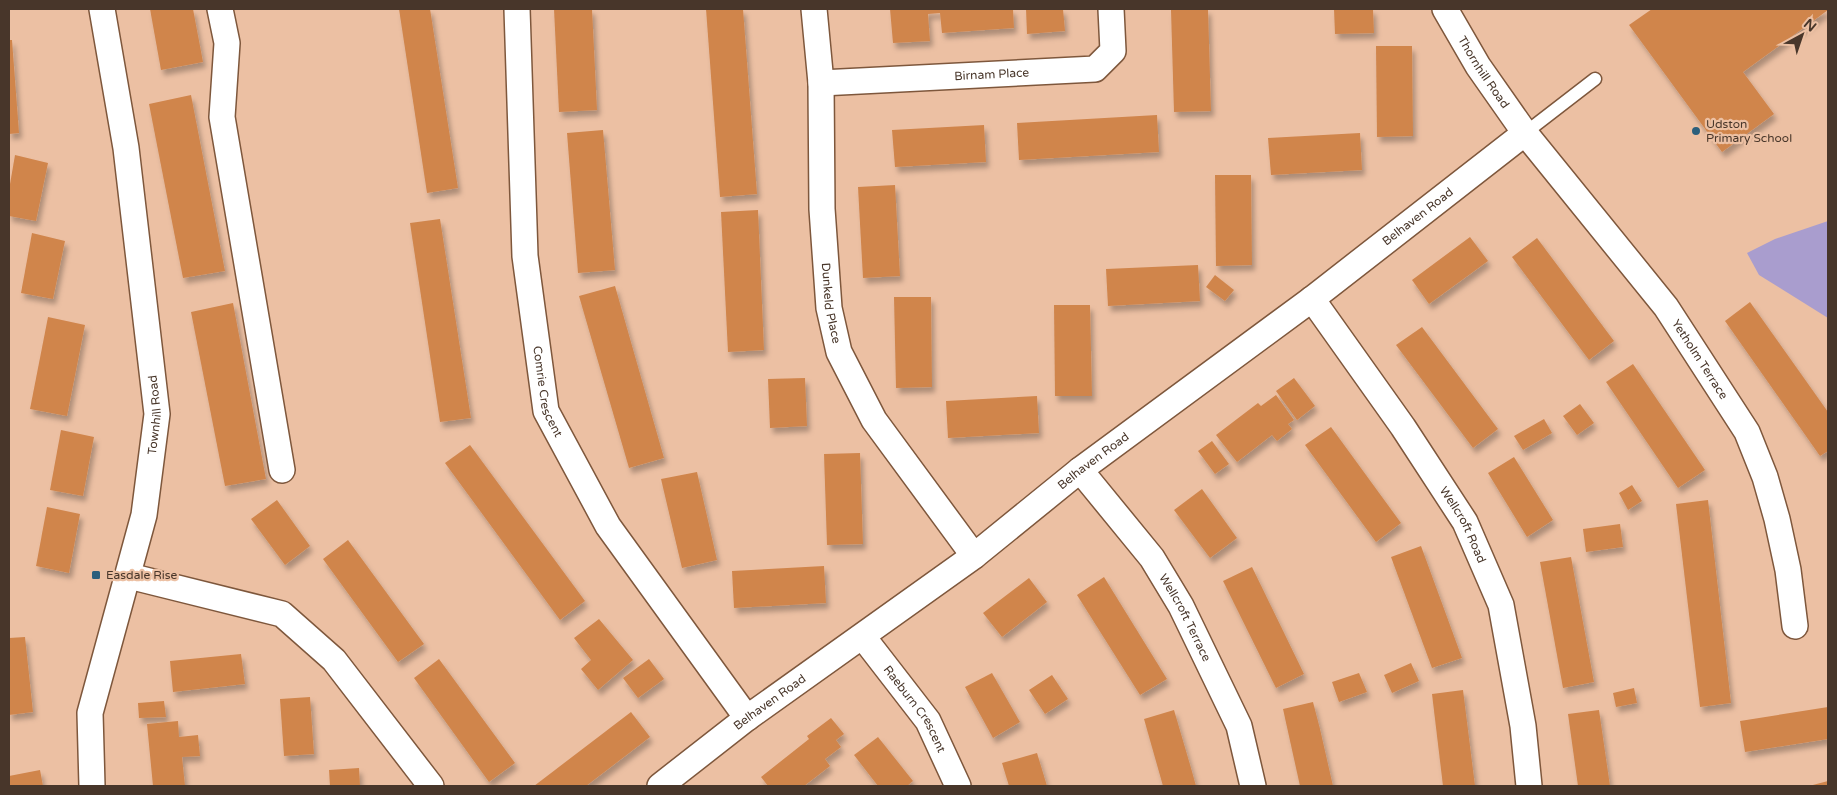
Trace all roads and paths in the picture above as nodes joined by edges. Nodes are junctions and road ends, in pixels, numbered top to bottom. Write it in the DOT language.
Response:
graph roads {
  1 [pos="102,9"];
  2 [pos="220,9"];
  3 [pos="516,9"];
  4 [pos="814,9"];
  5 [pos="1111,9"];
  6 [pos="1445,9"];
  7 [pos="1595,79"];
  8 [pos="821,83"];
  9 [pos="1525,133"];
  10 [pos="1312,299"];
  11 [pos="282,470"];
  12 [pos="1080,470"];
  13 [pos="974,556"];
  14 [pos="129,576"];
  15 [pos="1795,626"];
  16 [pos="862,636"];
  17 [pos="747,718"];
  18 [pos="92,786"];
  19 [pos="431,786"];
  20 [pos="660,786"];
  21 [pos="958,786"];
  22 [pos="1253,786"];
  23 [pos="1529,786"];
  1 -- 14 [label="street, Townhill Road"];
  2 -- 11 [label="street"];
  3 -- 17 [label="street, Comrie Crescent"];
  4 -- 8 [label="street, Dunkeld Place"];
  5 -- 8 [label="street, Birnam Place"];
  6 -- 9 [label="street, Thornhill Road"];
  7 -- 9 [label="lane"];
  8 -- 13 [label="street, Dunkeld Place"];
  9 -- 10 [label="street, Belhaven Road"];
  9 -- 15 [label="street, Yetholm Terrace"];
  10 -- 12 [label="street, Belhaven Road"];
  10 -- 23 [label="street, Wellcroft Road"];
  12 -- 13 [label="street, Belhaven Road"];
  12 -- 22 [label="street, Wellcroft Terrace"];
  13 -- 16 [label="street, Belhaven Road"];
  14 -- 18 [label="street, Townhill Road"];
  14 -- 19 [label="street"];
  16 -- 17 [label="street, Belhaven Road"];
  16 -- 21 [label="street, Raeburn Crescent"];
  17 -- 20 [label="street, Belhaven Road"];
}
